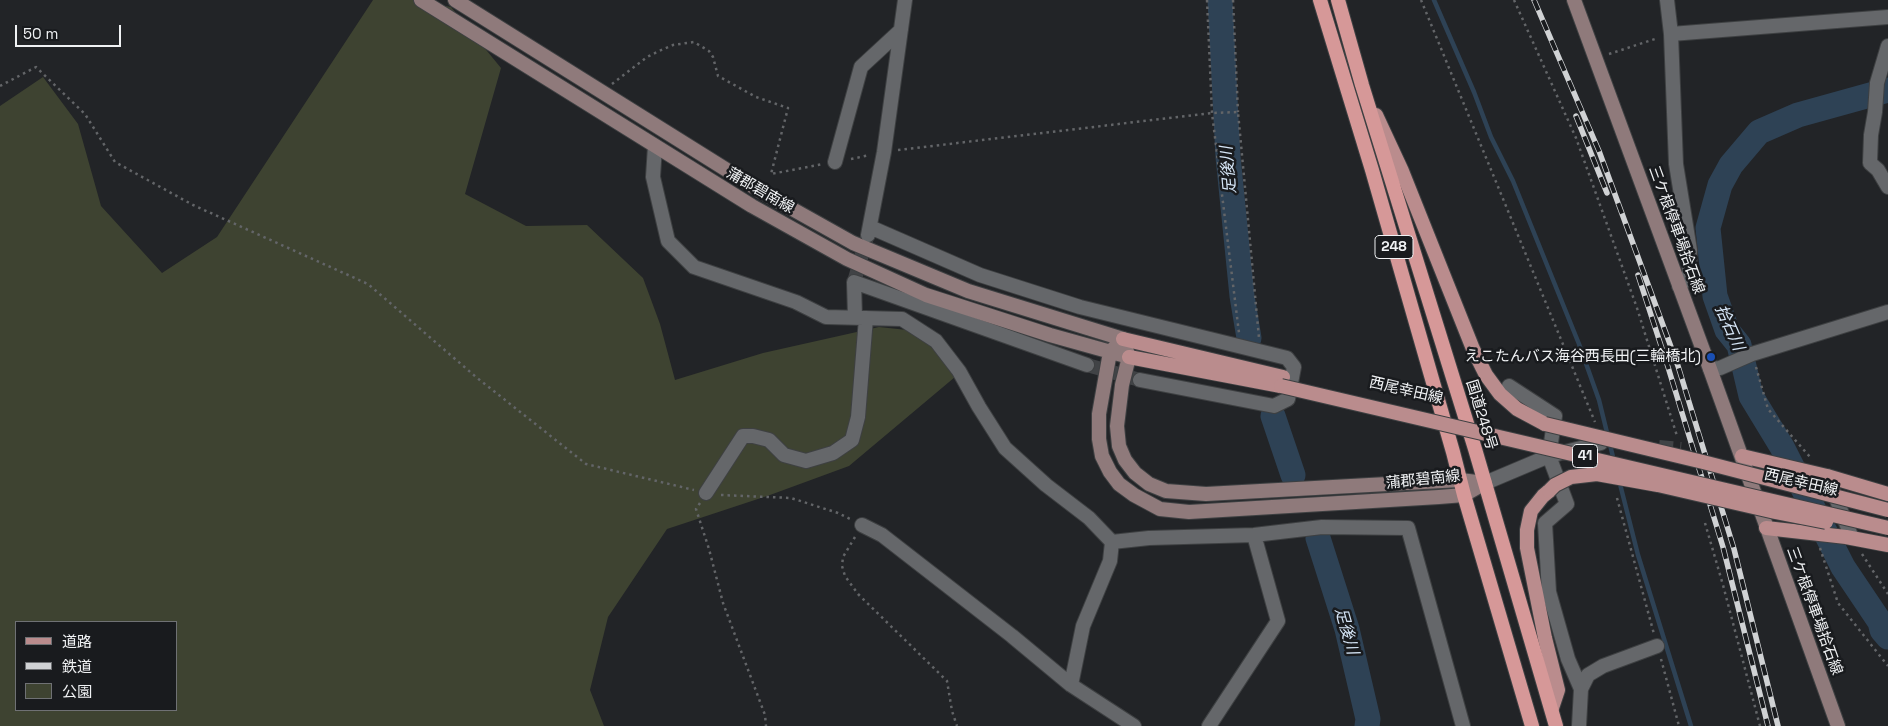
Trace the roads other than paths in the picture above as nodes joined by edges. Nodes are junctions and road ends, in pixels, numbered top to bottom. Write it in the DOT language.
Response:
graph roads {
  1 [pos="421,0"];
  2 [pos="455,0"];
  3 [pos="905,0"];
  4 [pos="1320,0"];
  5 [pos="1338,0"];
  6 [pos="1574,0"];
  7 [pos="1667,0"];
  8 [pos="1888,17"];
  9 [pos="901,30"];
  10 [pos="1671,34"];
  11 [pos="1888,46"];
  12 [pos="1362,85"];
  13 [pos="656,146"];
  14 [pos="835,162"];
  15 [pos="1888,187"];
  16 [pos="1679,286"];
  17 [pos="1888,312"];
  18 [pos="861,317"];
  19 [pos="1123,339"];
  20 [pos="1110,352"];
  21 [pos="1129,357"];
  22 [pos="1087,364"];
  23 [pos="1710,369"];
  24 [pos="1140,380"];
  25 [pos="1282,382"];
  26 [pos="1508,386"];
  27 [pos="1600,443"];
  28 [pos="1549,456"];
  29 [pos="1742,456"];
  30 [pos="1823,475"];
  31 [pos="1460,480"];
  32 [pos="1485,483"];
  33 [pos="706,493"];
  34 [pos="1888,494"];
  35 [pos="1464,495"];
  36 [pos="1888,510"];
  37 [pos="1888,519"];
  38 [pos="862,525"];
  39 [pos="1766,528"];
  40 [pos="1888,528"];
  41 [pos="1254,535"];
  42 [pos="1888,535"];
  43 [pos="1849,537"];
  44 [pos="1112,542"];
  45 [pos="1888,545"];
  46 [pos="1657,646"];
  47 [pos="1071,685"];
  48 [pos="1581,689"];
  49 [pos="1552,708"];
  50 [pos="1134,726"];
  51 [pos="1209,726"];
  52 [pos="1463,726"];
  53 [pos="1532,726"];
  54 [pos="1556,726"];
  55 [pos="1579,726"];
  56 [pos="1838,726"];
  1 -- 13 [label="main road, 蒲郡碧南線"];
  2 -- 19 [label="main road, 蒲郡碧南線"];
  3 -- 9 [label="street"];
  4 -- 31 [label="highway, 248"];
  5 -- 12 [label="highway, 国道248号 / 248"];
  6 -- 16 [label="main road, 三ケ根停車場拾石線"];
  7 -- 10 [label="street"];
  8 -- 10 [label="street"];
  9 -- 14 [label="street"];
  9 -- 24 [label="street"];
  10 -- 16 [label="street"];
  11 -- 15 [label="street"];
  12 -- 32 [label="highway, 国道248号 / 248"];
  12 -- 36 [label="main road, 41, bridge"];
  13 -- 18 [label="street"];
  13 -- 20 [label="main road, 蒲郡碧南線"];
  16 -- 23 [label="main road, 三ケ根停車場拾石線"];
  17 -- 23 [label="street"];
  18 -- 22 [label="street"];
  18 -- 33 [label="street"];
  18 -- 44 [label="street"];
  19 -- 20 [label="main road"];
  19 -- 21 [label="main road"];
  19 -- 25 [label="main road, 西尾幸田線 / 41"];
  20 -- 21 [label="main road, 蒲郡碧南線"];
  20 -- 35 [label="main road, 蒲郡碧南線"];
  21 -- 25 [label="main road, 西尾幸田線 / 41"];
  21 -- 31 [label="main road, 蒲郡碧南線"];
  23 -- 29 [label="main road, 三ケ根停車場拾石線"];
  25 -- 37 [label="main road, 西尾幸田線 / 41"];
  25 -- 40 [label="main road, 西尾幸田線 / 41, bridge"];
  26 -- 28 [label="street"];
  27 -- 28 [label="street"];
  28 -- 32 [label="street"];
  28 -- 48 [label="street"];
  29 -- 30 [label="main road"];
  29 -- 39 [label="main road, 三ケ根停車場拾石線"];
  30 -- 34 [label="main road"];
  30 -- 43 [label="street"];
  31 -- 32 [label="main road, 蒲郡碧南線"];
  31 -- 35 [label="highway, 248"];
  32 -- 35 [label="main road, 蒲郡碧南線"];
  32 -- 49 [label="highway, 国道248号 / 248"];
  35 -- 53 [label="highway, 248"];
  38 -- 47 [label="street"];
  39 -- 43 [label="main road"];
  39 -- 56 [label="main road, 三ケ根停車場拾石線"];
  41 -- 44 [label="street"];
  41 -- 51 [label="street"];
  41 -- 52 [label="street"];
  42 -- 49 [label="main road, 41, bridge"];
  43 -- 45 [label="main road"];
  44 -- 47 [label="street"];
  46 -- 48 [label="street"];
  47 -- 50 [label="street"];
  48 -- 55 [label="street"];
  49 -- 54 [label="highway, 国道248号 / 248"];
}
